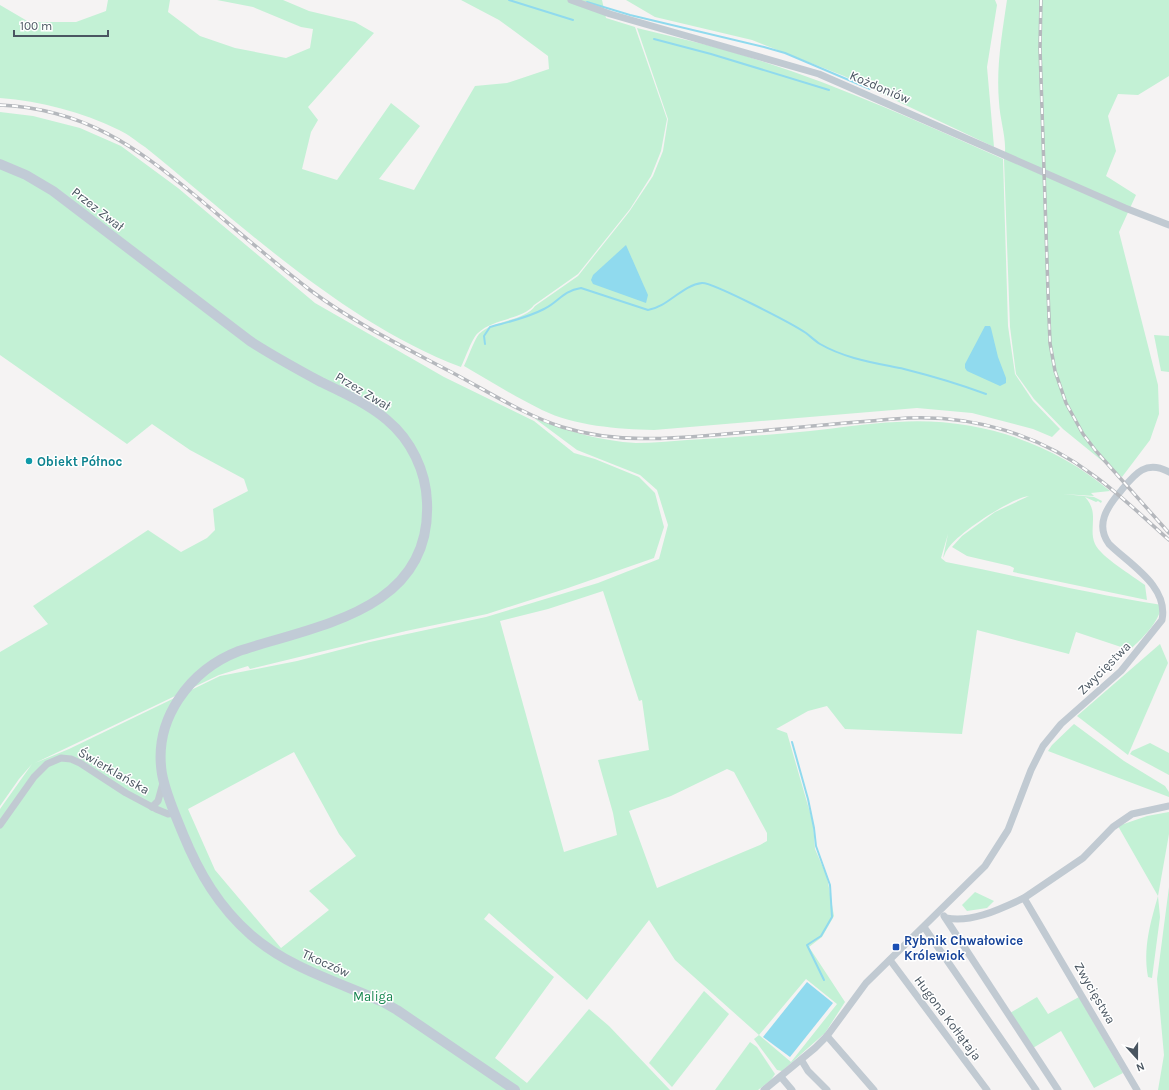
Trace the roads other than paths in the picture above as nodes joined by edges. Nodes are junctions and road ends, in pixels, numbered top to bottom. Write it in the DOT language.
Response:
graph roads {
  1 [pos="571,0"];
  2 [pos="0,164"];
  3 [pos="1169,225"];
  4 [pos="1169,472"];
  5 [pos="163,777"];
  6 [pos="1169,806"];
  7 [pos="152,807"];
  8 [pos="174,813"];
  9 [pos="0,825"];
  10 [pos="1024,898"];
  11 [pos="940,911"];
  12 [pos="946,918"];
  13 [pos="924,927"];
  14 [pos="890,960"];
  15 [pos="827,1036"];
  16 [pos="802,1061"];
  17 [pos="781,1077"];
  18 [pos="515,1090"];
  19 [pos="764,1090"];
  20 [pos="792,1090"];
  21 [pos="827,1090"];
  22 [pos="874,1090"];
  23 [pos="987,1090"];
  24 [pos="1036,1090"];
  25 [pos="1058,1090"];
  26 [pos="1137,1090"];
  1 -- 3 [label="street, Kożdoniów"];
  2 -- 5 [label="street, Przez Zwał"];
  4 -- 11 [label="street, Zwycięstwa"];
  5 -- 7 [label="street"];
  5 -- 8 [label="street, Przez Zwał"];
  6 -- 10 [label="street"];
  7 -- 8 [label="street, Świerklańska"];
  7 -- 9 [label="street, Świerklańska"];
  8 -- 18 [label="street, Tkoczów"];
  10 -- 12 [label="street"];
  10 -- 26 [label="street, Zwycięstwa"];
  11 -- 12 [label="street"];
  11 -- 13 [label="street, Zwycięstwa"];
  12 -- 25 [label="street"];
  13 -- 14 [label="street, Zwycięstwa"];
  13 -- 24 [label="street"];
  14 -- 15 [label="street, Zwycięstwa"];
  14 -- 23 [label="street, Hugona Kołłątaja"];
  15 -- 16 [label="street, Zwycięstwa"];
  15 -- 22 [label="street"];
  16 -- 17 [label="street, Zwycięstwa"];
  16 -- 21 [label="street"];
  17 -- 19 [label="street, Zwycięstwa"];
  17 -- 20 [label="street"];
}
